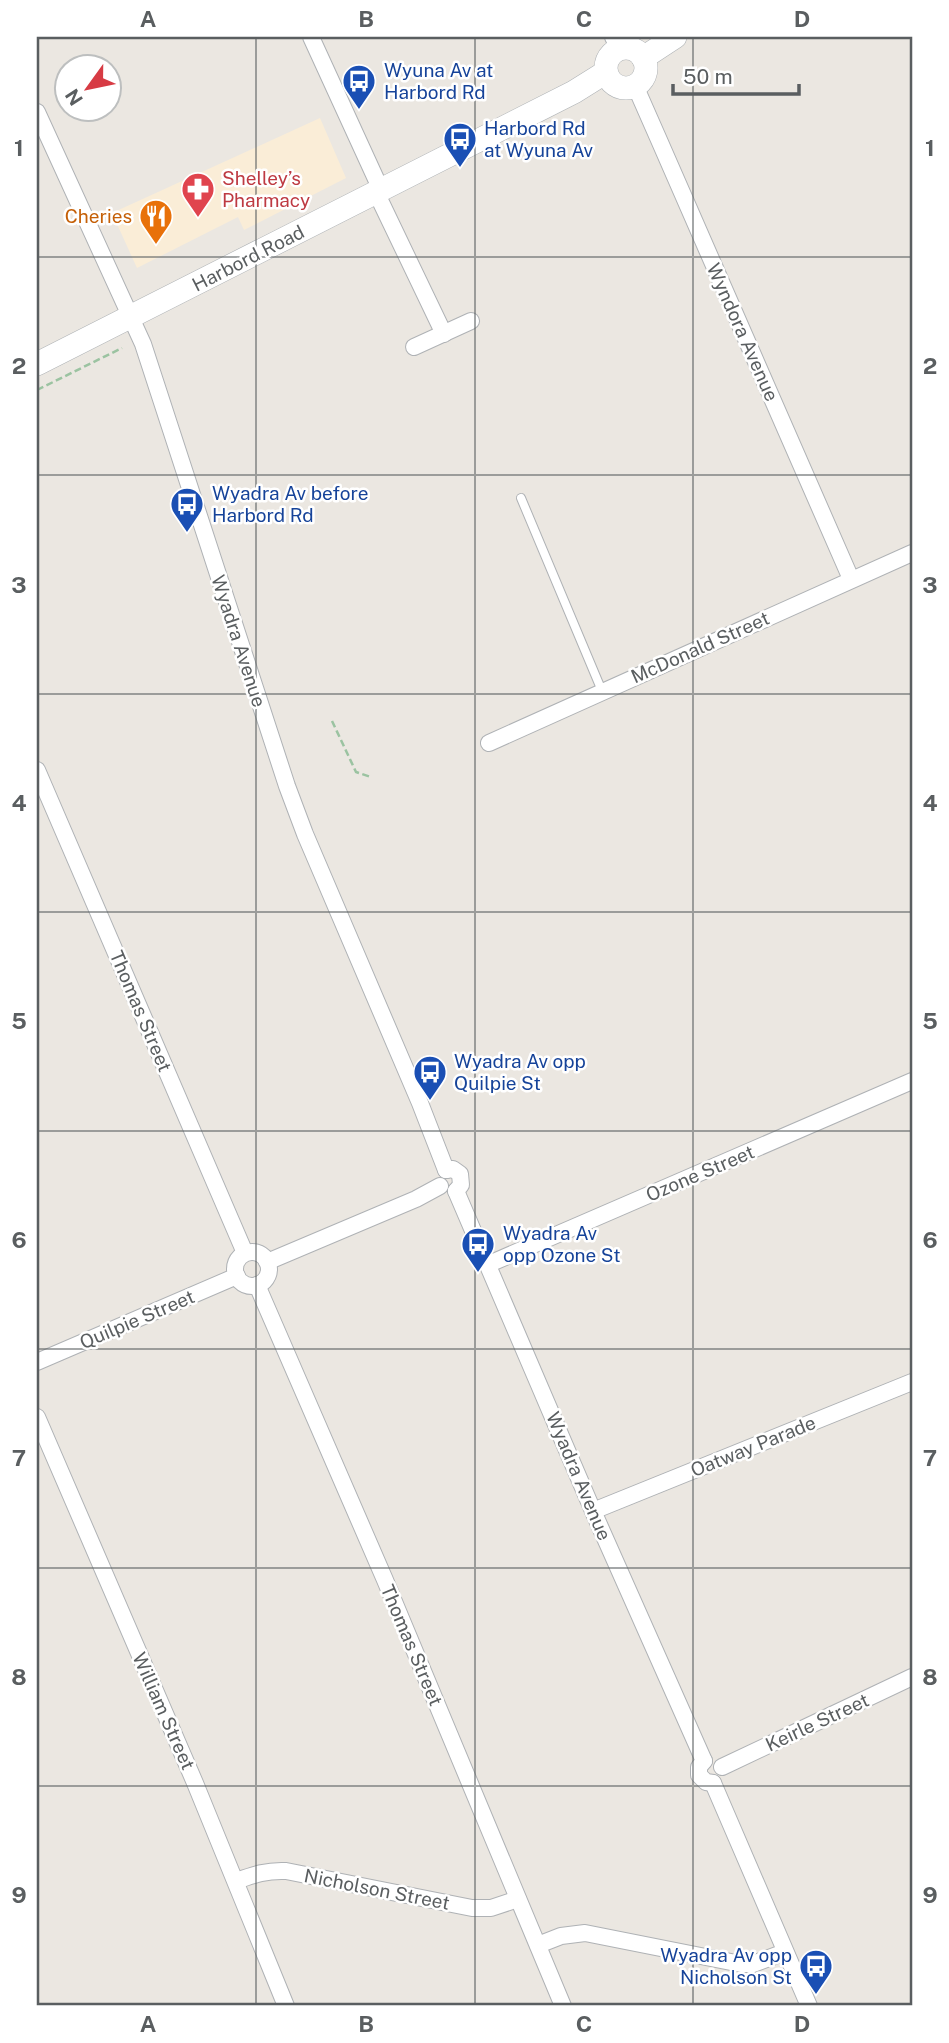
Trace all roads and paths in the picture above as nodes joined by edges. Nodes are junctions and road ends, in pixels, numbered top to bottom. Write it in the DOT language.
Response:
graph roads {
  1 [pos="311,37"];
  2 [pos="675,37"];
  3 [pos="616,43"];
  4 [pos="643,58"];
  5 [pos="606,72"];
  6 [pos="637,84"];
  7 [pos="37,112"];
  8 [pos="379,191"];
  9 [pos="131,318"];
  10 [pos="471,321"];
  11 [pos="444,334"];
  12 [pos="414,347"];
  13 [pos="122,348"];
  14 [pos="37,364"];
  15 [pos="37,390"];
  16 [pos="521,498"];
  17 [pos="912,553"];
  18 [pos="851,579"];
  19 [pos="603,691"];
  20 [pos="332,721"];
  21 [pos="489,743"];
  22 [pos="37,769"];
  23 [pos="371,777"];
  24 [pos="912,1081"];
  25 [pos="448,1188"];
  26 [pos="245,1254"];
  27 [pos="267,1262"];
  28 [pos="489,1264"];
  29 [pos="237,1276"];
  30 [pos="257,1285"];
  31 [pos="37,1363"];
  32 [pos="912,1382"];
  33 [pos="37,1417"];
  34 [pos="593,1511"];
  35 [pos="912,1677"];
  36 [pos="704,1761"];
  37 [pos="722,1767"];
  38 [pos="713,1783"];
  39 [pos="236,1881"];
  40 [pos="518,1899"];
  41 [pos="538,1945"];
  42 [pos="785,1952"];
  43 [pos="286,2006"];
  44 [pos="563,2006"];
  45 [pos="809,2006"];
  1 -- 8 [label="street"];
  2 -- 4 [label="main road"];
  3 -- 4 [label="main road"];
  3 -- 5 [label="main road"];
  4 -- 6 [label="main road"];
  5 -- 6 [label="main road"];
  5 -- 8 [label="main road, Harbord Road"];
  6 -- 18 [label="street, Wyndora Avenue"];
  7 -- 9 [label="street, Wyadra Avenue"];
  8 -- 9 [label="main road, Harbord Road"];
  8 -- 11 [label="street"];
  9 -- 14 [label="main road, Harbord Road"];
  9 -- 25 [label="street, Wyadra Avenue"];
  10 -- 11 [label="street"];
  11 -- 12 [label="street"];
  13 -- 15 [label="path"];
  16 -- 19 [label="lane"];
  17 -- 18 [label="street, McDonald Street"];
  18 -- 19 [label="street, McDonald Street"];
  19 -- 21 [label="street, McDonald Street"];
  20 -- 23 [label="path"];
  22 -- 26 [label="street, Thomas Street"];
  24 -- 28 [label="street, Ozone Street"];
  25 -- 27 [label="street"];
  25 -- 28 [label="street, Wyadra Avenue"];
  26 -- 27 [label="street"];
  26 -- 29 [label="street"];
  27 -- 30 [label="street"];
  28 -- 34 [label="street, Wyadra Avenue"];
  29 -- 30 [label="street"];
  29 -- 31 [label="street, Quilpie Street"];
  30 -- 40 [label="street, Thomas Street"];
  32 -- 34 [label="street, Oatway Parade"];
  33 -- 39 [label="street, William Street"];
  34 -- 36 [label="street, Wyadra Avenue"];
  35 -- 37 [label="street, Keirle Street"];
  36 -- 37 [label="street"];
  36 -- 38 [label="street"];
  37 -- 38 [label="street"];
  38 -- 42 [label="street"];
  39 -- 40 [label="street, Nicholson Street"];
  39 -- 43 [label="street, William Street"];
  40 -- 41 [label="street, Thomas Street"];
  41 -- 42 [label="street"];
  41 -- 44 [label="street, Thomas Street"];
  42 -- 45 [label="street"];
}
